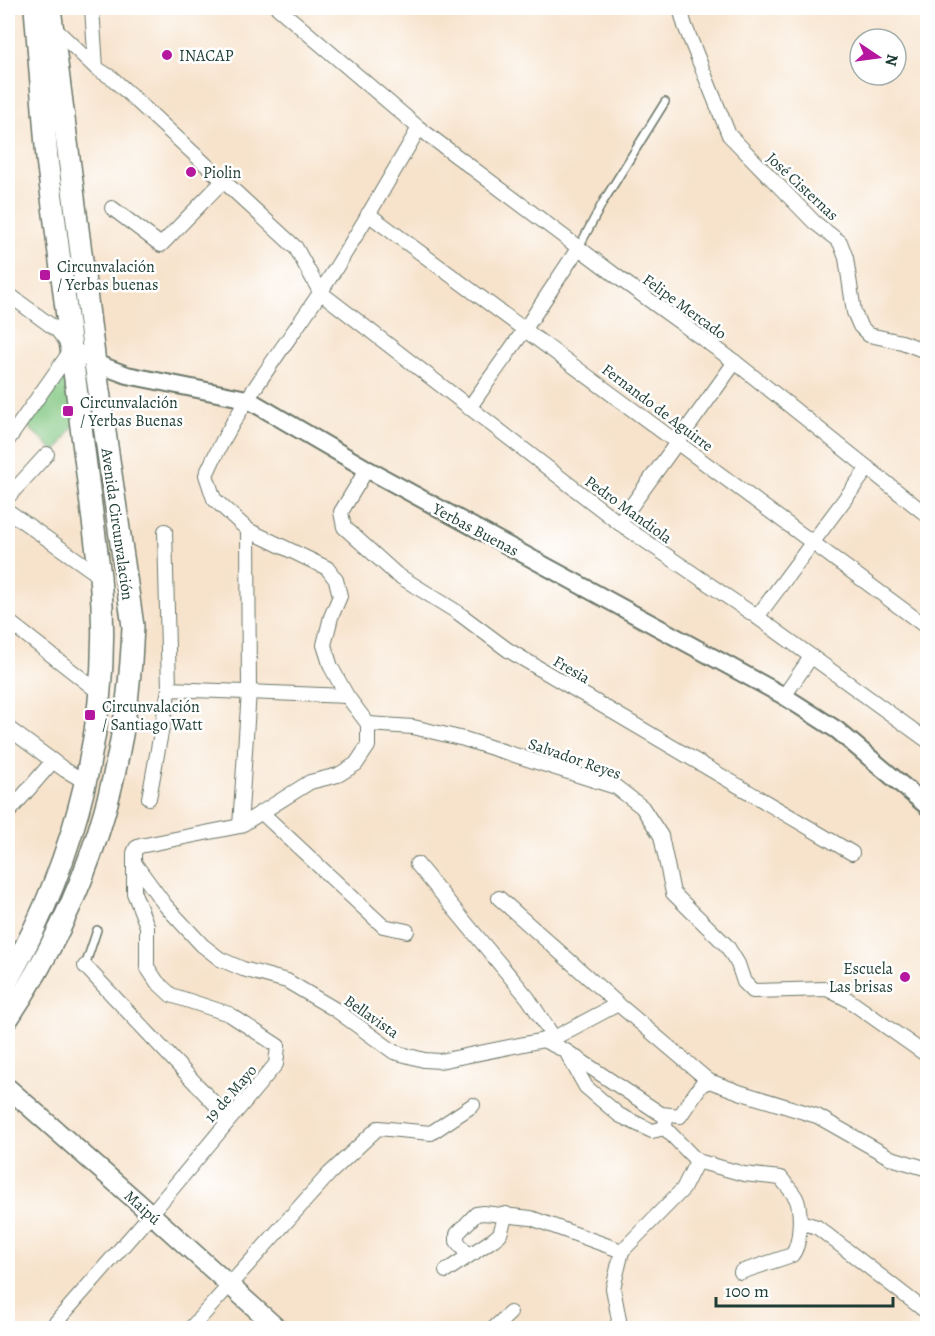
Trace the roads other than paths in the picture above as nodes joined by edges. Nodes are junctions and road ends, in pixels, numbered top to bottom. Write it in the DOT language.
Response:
graph roads {
  1 [pos="35,8"];
  2 [pos="92,8"];
  3 [pos="278,8"];
  4 [pos="680,8"];
  5 [pos="51,16"];
  6 [pos="96,68"];
  7 [pos="665,102"];
  8 [pos="420,128"];
  9 [pos="223,181"];
  10 [pos="112,208"];
  11 [pos="368,214"];
  12 [pos="579,247"];
  13 [pos="320,292"];
  14 [pos="8,294"];
  15 [pos="525,329"];
  16 [pos="72,349"];
  17 [pos="927,352"];
  18 [pos="735,362"];
  19 [pos="95,363"];
  20 [pos="247,399"];
  21 [pos="469,408"];
  22 [pos="8,440"];
  23 [pos="677,441"];
  24 [pos="46,454"];
  25 [pos="868,468"];
  26 [pos="367,470"];
  27 [pos="8,497"];
  28 [pos="8,511"];
  29 [pos="927,516"];
  30 [pos="619,524"];
  31 [pos="248,530"];
  32 [pos="165,531"];
  33 [pos="812,542"];
  34 [pos="100,576"];
  35 [pos="757,617"];
  36 [pos="8,621"];
  37 [pos="927,628"];
  38 [pos="811,657"];
  39 [pos="169,689"];
  40 [pos="249,691"];
  41 [pos="100,693"];
  42 [pos="347,696"];
  43 [pos="784,696"];
  44 [pos="368,724"];
  45 [pos="8,728"];
  46 [pos="927,741"];
  47 [pos="53,761"];
  48 [pos="86,782"];
  49 [pos="149,798"];
  50 [pos="108,805"];
  51 [pos="927,807"];
  52 [pos="261,812"];
  53 [pos="8,813"];
  54 [pos="240,826"];
  55 [pos="852,853"];
  56 [pos="135,864"];
  57 [pos="417,864"];
  58 [pos="499,898"];
  59 [pos="97,930"];
  60 [pos="407,931"];
  61 [pos="85,966"];
  62 [pos="8,980"];
  63 [pos="618,1004"];
  64 [pos="8,1018"];
  65 [pos="549,1039"];
  66 [pos="566,1052"];
  67 [pos="927,1056"];
  68 [pos="710,1081"];
  69 [pos="8,1088"];
  70 [pos="473,1105"];
  71 [pos="229,1119"];
  72 [pos="668,1127"];
  73 [pos="697,1161"];
  74 [pos="927,1169"];
  75 [pos="151,1214"];
  76 [pos="506,1214"];
  77 [pos="800,1222"];
  78 [pos="622,1251"];
  79 [pos="474,1252"];
  80 [pos="446,1271"];
  81 [pos="741,1272"];
  82 [pos="229,1286"];
  83 [pos="510,1312"];
  84 [pos="927,1313"];
  85 [pos="51,1329"];
  86 [pos="191,1329"];
  87 [pos="277,1329"];
  88 [pos="494,1329"];
  89 [pos="616,1329"];
  1 -- 5 [label="street"];
  1 -- 16 [label="main road, Avenida Circunvalación"];
  2 -- 6 [label="street"];
  3 -- 8 [label="street, Felipe Mercado"];
  4 -- 17 [label="street, José Cisternas"];
  5 -- 6 [label="street"];
  5 -- 19 [label="main road, Avenida Circunvalación"];
  6 -- 9 [label="street"];
  7 -- 12 [label="lane"];
  8 -- 11 [label="street"];
  8 -- 12 [label="street, Felipe Mercado"];
  9 -- 10 [label="street"];
  9 -- 13 [label="street"];
  11 -- 13 [label="street"];
  11 -- 15 [label="street, Fernando de Aguirre"];
  12 -- 15 [label="street"];
  12 -- 18 [label="street, Felipe Mercado"];
  13 -- 20 [label="street"];
  13 -- 21 [label="street, Pedro Mandiola"];
  14 -- 16 [label="street, Yerbas Buenas"];
  15 -- 21 [label="street"];
  15 -- 23 [label="street, Fernando de Aguirre"];
  16 -- 19 [label="street, Yerbas Buenas"];
  16 -- 22 [label="street"];
  16 -- 34 [label="main road, Avenida Circunvalación"];
  18 -- 23 [label="street"];
  18 -- 25 [label="street, Felipe Mercado"];
  19 -- 20 [label="street, Yerbas Buenas"];
  19 -- 50 [label="main road, Avenida Circunvalación"];
  20 -- 26 [label="street, Yerbas Buenas"];
  20 -- 31 [label="street"];
  21 -- 30 [label="street, Pedro Mandiola"];
  23 -- 30 [label="street"];
  23 -- 33 [label="street, Fernando de Aguirre"];
  24 -- 27 [label="street"];
  25 -- 29 [label="street, Felipe Mercado"];
  25 -- 33 [label="street"];
  26 -- 43 [label="street, Yerbas Buenas"];
  26 -- 55 [label="street, Fresia"];
  28 -- 34 [label="street"];
  30 -- 35 [label="street, Pedro Mandiola"];
  31 -- 40 [label="street"];
  31 -- 42 [label="street"];
  32 -- 39 [label="street"];
  33 -- 35 [label="street"];
  33 -- 37 [label="street, Fernando de Aguirre"];
  34 -- 41 [label="main road, Avenida Circunvalación"];
  35 -- 38 [label="street, Pedro Mandiola"];
  36 -- 41 [label="street"];
  38 -- 43 [label="street"];
  38 -- 46 [label="street, Pedro Mandiola"];
  39 -- 40 [label="street"];
  39 -- 49 [label="street"];
  40 -- 42 [label="street"];
  40 -- 54 [label="street"];
  41 -- 48 [label="main road, Avenida Circunvalación"];
  42 -- 44 [label="street"];
  43 -- 51 [label="street, Yerbas Buenas"];
  44 -- 52 [label="street"];
  44 -- 67 [label="street, Salvador Reyes"];
  45 -- 47 [label="street"];
  47 -- 48 [label="street"];
  47 -- 53 [label="street"];
  48 -- 50 [label="main road"];
  48 -- 62 [label="main road, Avenida Circunvalación"];
  50 -- 64 [label="main road, Avenida Circunvalación"];
  52 -- 54 [label="street"];
  52 -- 60 [label="street"];
  54 -- 56 [label="street"];
  56 -- 65 [label="street, Bellavista"];
  56 -- 71 [label="street, 19 de Mayo"];
  57 -- 65 [label="street"];
  58 -- 63 [label="street"];
  59 -- 61 [label="lane"];
  61 -- 71 [label="street"];
  63 -- 65 [label="street, Bellavista"];
  63 -- 68 [label="street"];
  65 -- 66 [label="street"];
  66 -- 72 [label="street"];
  66 -- 72 [label="street"];
  68 -- 72 [label="street"];
  68 -- 74 [label="street"];
  69 -- 75 [label="main road, Maipú"];
  70 -- 82 [label="street"];
  71 -- 75 [label="street, 19 de Mayo"];
  72 -- 73 [label="street"];
  73 -- 77 [label="street"];
  73 -- 78 [label="street"];
  75 -- 82 [label="main road, Maipú"];
  75 -- 85 [label="street, 19 de Mayo"];
  76 -- 78 [label="street"];
  76 -- 79 [label="street"];
  76 -- 79 [label="street"];
  77 -- 81 [label="street"];
  77 -- 84 [label="street"];
  78 -- 89 [label="street"];
  79 -- 80 [label="street"];
  82 -- 86 [label="street"];
  82 -- 87 [label="main road, Maipú"];
  83 -- 88 [label="street"];
}
